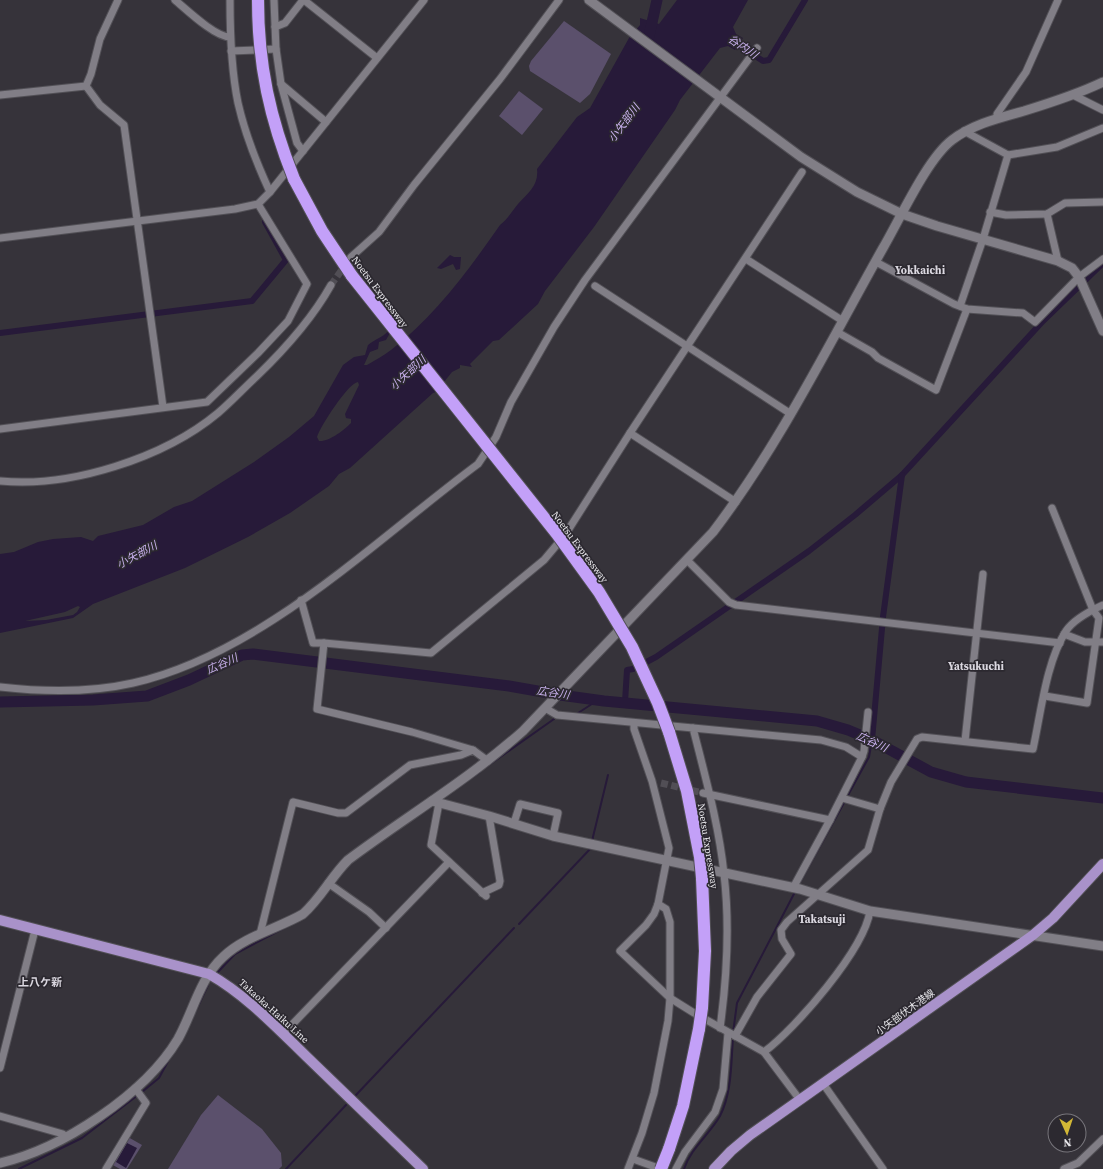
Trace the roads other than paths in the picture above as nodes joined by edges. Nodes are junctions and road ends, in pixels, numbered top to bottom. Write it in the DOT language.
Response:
graph roads {
  1 [pos="118,0"];
  2 [pos="175,0"];
  3 [pos="230,0"];
  4 [pos="258,0"];
  5 [pos="274,0"];
  6 [pos="304,0"];
  7 [pos="424,0"];
  8 [pos="559,0"];
  9 [pos="589,0"];
  10 [pos="1058,0"];
  11 [pos="275,27"];
  12 [pos="230,37"];
  13 [pos="757,48"];
  14 [pos="276,49"];
  15 [pos="231,51"];
  16 [pos="377,58"];
  17 [pos="1103,82"];
  18 [pos="281,84"];
  19 [pos="86,86"];
  20 [pos="0,95"];
  21 [pos="1073,95"];
  22 [pos="719,96"];
  23 [pos="1103,110"];
  24 [pos="998,118"];
  25 [pos="326,122"];
  26 [pos="1103,128"];
  27 [pos="964,131"];
  28 [pos="303,150"];
  29 [pos="1008,155"];
  30 [pos="802,172"];
  31 [pos="270,192"];
  32 [pos="1103,202"];
  33 [pos="258,204"];
  34 [pos="990,212"];
  35 [pos="902,214"];
  36 [pos="1048,214"];
  37 [pos="137,221"];
  38 [pos="0,238"];
  39 [pos="983,239"];
  40 [pos="351,257"];
  41 [pos="746,259"];
  42 [pos="1103,259"];
  43 [pos="1058,261"];
  44 [pos="876,262"];
  45 [pos="1081,280"];
  46 [pos="331,285"];
  47 [pos="595,286"];
  48 [pos="960,306"];
  49 [pos="967,309"];
  50 [pos="843,321"];
  51 [pos="1103,331"];
  52 [pos="837,332"];
  53 [pos="688,347"];
  54 [pos="163,407"];
  55 [pos="791,414"];
  56 [pos="0,428"];
  57 [pos="630,433"];
  58 [pos="0,481"];
  59 [pos="736,502"];
  60 [pos="1052,508"];
  61 [pos="687,560"];
  62 [pos="983,574"];
  63 [pos="301,600"];
  64 [pos="1103,605"];
  65 [pos="1093,610"];
  66 [pos="1100,625"];
  67 [pos="976,633"];
  68 [pos="1064,634"];
  69 [pos="1099,641"];
  70 [pos="324,643"];
  71 [pos="1060,643"];
  72 [pos="0,687"];
  73 [pos="1045,696"];
  74 [pos="547,706"];
  75 [pos="868,712"];
  76 [pos="634,723"];
  77 [pos="693,728"];
  78 [pos="965,741"];
  79 [pos="473,750"];
  80 [pos="862,757"];
  81 [pos="488,761"];
  82 [pos="652,781"];
  83 [pos="661,783"];
  84 [pos="706,794"];
  85 [pos="845,800"];
  86 [pos="436,802"];
  87 [pos="880,809"];
  88 [pos="489,816"];
  89 [pos="830,820"];
  90 [pos="514,823"];
  91 [pos="553,836"];
  92 [pos="666,861"];
  93 [pos="449,862"];
  94 [pos="1103,864"];
  95 [pos="724,873"];
  96 [pos="330,885"];
  97 [pos="797,888"];
  98 [pos="819,894"];
  99 [pos="658,904"];
  100 [pos="870,911"];
  101 [pos="0,920"];
  102 [pos="386,928"];
  103 [pos="35,930"];
  104 [pos="260,934"];
  105 [pos="1033,935"];
  106 [pos="1103,946"];
  107 [pos="209,974"];
  108 [pos="670,998"];
  109 [pos="720,1028"];
  110 [pos="283,1034"];
  111 [pos="731,1034"];
  112 [pos="764,1052"];
  113 [pos="0,1068"];
  114 [pos="824,1085"];
  115 [pos="135,1088"];
  116 [pos="800,1100"];
  117 [pos="0,1116"];
  118 [pos="65,1138"];
  119 [pos="1103,1139"];
  120 [pos="633,1159"];
  121 [pos="0,1163"];
  122 [pos="106,1169"];
  123 [pos="423,1169"];
  124 [pos="628,1169"];
  125 [pos="661,1169"];
  126 [pos="676,1169"];
  127 [pos="714,1169"];
  128 [pos="883,1169"];
  129 [pos="1064,1169"];
  1 -- 19 [label="street"];
  2 -- 12 [label="street"];
  3 -- 12 [label="street"];
  4 -- 125 [label="highway, Noetsu Expressway, bridge"];
  5 -- 11 [label="street"];
  6 -- 11 [label="street"];
  6 -- 16 [label="street"];
  7 -- 16 [label="street"];
  8 -- 40 [label="street"];
  9 -- 22 [label="street"];
  10 -- 24 [label="street"];
  11 -- 14 [label="street"];
  12 -- 15 [label="street"];
  13 -- 22 [label="street"];
  14 -- 15 [label="street"];
  14 -- 18 [label="street"];
  15 -- 31 [label="street"];
  16 -- 25 [label="street"];
  17 -- 21 [label="street"];
  18 -- 25 [label="street"];
  18 -- 28 [label="street"];
  19 -- 20 [label="street"];
  19 -- 37 [label="street"];
  21 -- 23 [label="street"];
  21 -- 24 [label="street"];
  22 -- 35 [label="street"];
  22 -- 63 [label="street"];
  24 -- 27 [label="street"];
  25 -- 28 [label="street"];
  26 -- 29 [label="street"];
  27 -- 29 [label="street"];
  27 -- 35 [label="street"];
  28 -- 31 [label="street"];
  29 -- 34 [label="street"];
  30 -- 41 [label="street"];
  31 -- 33 [label="street"];
  32 -- 36 [label="street"];
  33 -- 37 [label="street"];
  33 -- 54 [label="street"];
  34 -- 36 [label="street"];
  34 -- 39 [label="street"];
  35 -- 39 [label="street"];
  35 -- 44 [label="street"];
  36 -- 43 [label="street"];
  37 -- 38 [label="street"];
  37 -- 54 [label="street"];
  39 -- 43 [label="street"];
  39 -- 48 [label="street"];
  41 -- 50 [label="street"];
  41 -- 53 [label="street"];
  42 -- 45 [label="street"];
  43 -- 45 [label="street"];
  44 -- 48 [label="street"];
  44 -- 50 [label="street"];
  45 -- 49 [label="street"];
  45 -- 51 [label="street"];
  46 -- 58 [label="street"];
  47 -- 53 [label="street"];
  48 -- 49 [label="street"];
  49 -- 52 [label="street"];
  50 -- 52 [label="street"];
  52 -- 55 [label="street"];
  53 -- 55 [label="street"];
  53 -- 57 [label="street"];
  54 -- 56 [label="street"];
  55 -- 59 [label="street"];
  57 -- 59 [label="street"];
  57 -- 70 [label="street"];
  59 -- 61 [label="street"];
  60 -- 65 [label="street"];
  61 -- 67 [label="street"];
  61 -- 74 [label="street"];
  62 -- 67 [label="street"];
  63 -- 70 [label="street"];
  63 -- 72 [label="street"];
  64 -- 65 [label="street"];
  65 -- 66 [label="street"];
  65 -- 68 [label="street"];
  66 -- 69 [label="street"];
  67 -- 71 [label="street"];
  67 -- 78 [label="street"];
  68 -- 69 [label="street"];
  68 -- 71 [label="street"];
  69 -- 73 [label="street"];
  70 -- 79 [label="street"];
  71 -- 73 [label="street"];
  73 -- 78 [label="street"];
  74 -- 76 [label="street"];
  74 -- 81 [label="street"];
  75 -- 80 [label="street"];
  76 -- 77 [label="street"];
  76 -- 82 [label="street"];
  77 -- 80 [label="street"];
  77 -- 84 [label="street"];
  78 -- 87 [label="street"];
  79 -- 81 [label="street"];
  79 -- 104 [label="street"];
  80 -- 85 [label="street"];
  81 -- 86 [label="street"];
  82 -- 83 [label="street"];
  82 -- 92 [label="street"];
  84 -- 89 [label="street"];
  84 -- 95 [label="street"];
  85 -- 87 [label="street"];
  85 -- 89 [label="street"];
  86 -- 88 [label="street"];
  86 -- 93 [label="street"];
  86 -- 96 [label="street"];
  87 -- 98 [label="street"];
  88 -- 90 [label="street"];
  88 -- 93 [label="street"];
  89 -- 97 [label="street"];
  90 -- 91 [label="street"];
  90 -- 91 [label="street"];
  91 -- 92 [label="street"];
  92 -- 95 [label="street"];
  92 -- 99 [label="street"];
  93 -- 102 [label="street"];
  94 -- 105 [label="main road, 小矢部伏木港線"];
  95 -- 97 [label="street"];
  95 -- 109 [label="street"];
  96 -- 102 [label="street"];
  96 -- 104 [label="street"];
  97 -- 98 [label="street"];
  98 -- 100 [label="street"];
  98 -- 111 [label="street"];
  99 -- 108 [label="street"];
  99 -- 108 [label="street"];
  100 -- 105 [label="street"];
  100 -- 112 [label="street"];
  101 -- 103 [label="main road, Takaoka-Haiku Line"];
  102 -- 110 [label="street"];
  103 -- 107 [label="main road, Takaoka-Haiku Line"];
  103 -- 113 [label="street"];
  104 -- 107 [label="street"];
  105 -- 106 [label="street"];
  105 -- 114 [label="main road, 小矢部伏木港線"];
  107 -- 110 [label="main road, Takaoka-Haiku Line"];
  107 -- 115 [label="street"];
  108 -- 109 [label="street"];
  108 -- 120 [label="street"];
  109 -- 111 [label="street"];
  110 -- 123 [label="main road, Takaoka-Haiku Line"];
  111 -- 112 [label="street"];
  111 -- 126 [label="street"];
  112 -- 116 [label="street"];
  114 -- 116 [label="main road, 小矢部伏木港線"];
  114 -- 128 [label="street"];
  115 -- 118 [label="street"];
  115 -- 122 [label="street"];
  116 -- 127 [label="main road, 小矢部伏木港線"];
  117 -- 118 [label="street"];
  118 -- 121 [label="street"];
  119 -- 129 [label="street"];
  120 -- 124 [label="street"];
  120 -- 125 [label="street"];
}
